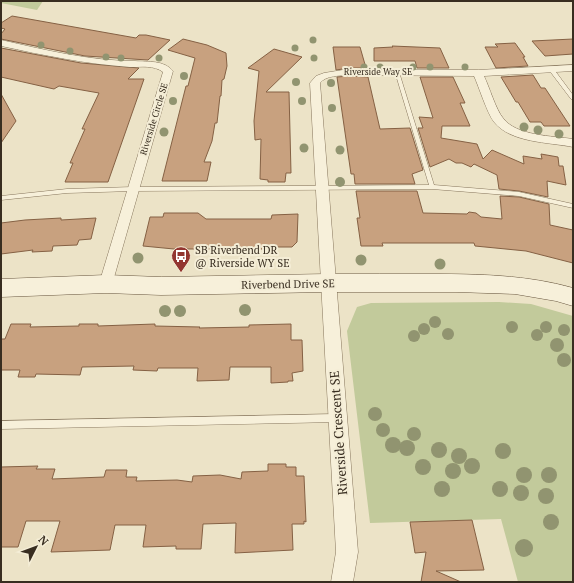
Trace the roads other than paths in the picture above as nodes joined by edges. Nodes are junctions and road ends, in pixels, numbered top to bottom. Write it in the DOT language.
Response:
graph roads {
  1 [pos="1,43"];
  2 [pos="573,68"];
  3 [pos="551,69"];
  4 [pos="397,72"];
  5 [pos="478,73"];
  6 [pos="573,98"];
  7 [pos="573,143"];
  8 [pos="432,187"];
  9 [pos="321,188"];
  10 [pos="132,189"];
  11 [pos="1,198"];
  12 [pos="573,206"];
  13 [pos="328,283"];
  14 [pos="106,284"];
  15 [pos="1,288"];
  16 [pos="573,297"];
  17 [pos="337,418"];
  18 [pos="1,425"];
  19 [pos="342,582"];
  1 -- 10 [label="street, Riverside Circle SE"];
  2 -- 3 [label="street, Riverside Way SE"];
  3 -- 5 [label="street, Riverside Way SE"];
  3 -- 6 [label="lane"];
  4 -- 5 [label="street, Riverside Way SE"];
  4 -- 8 [label="lane"];
  4 -- 9 [label="street, Riverside Way SE"];
  5 -- 7 [label="street"];
  8 -- 9 [label="lane"];
  8 -- 12 [label="lane"];
  9 -- 10 [label="lane"];
  9 -- 13 [label="street, Riverside Way SE"];
  10 -- 11 [label="lane"];
  10 -- 14 [label="street, Riverside Circle SE"];
  13 -- 14 [label="street, Riverbend Drive SE"];
  13 -- 16 [label="street, Riverbend Drive SE"];
  13 -- 17 [label="street, Riverside Crescent SE"];
  14 -- 15 [label="street, Riverbend Drive SE"];
  17 -- 18 [label="lane"];
  17 -- 19 [label="street, Riverside Crescent SE"];
}
